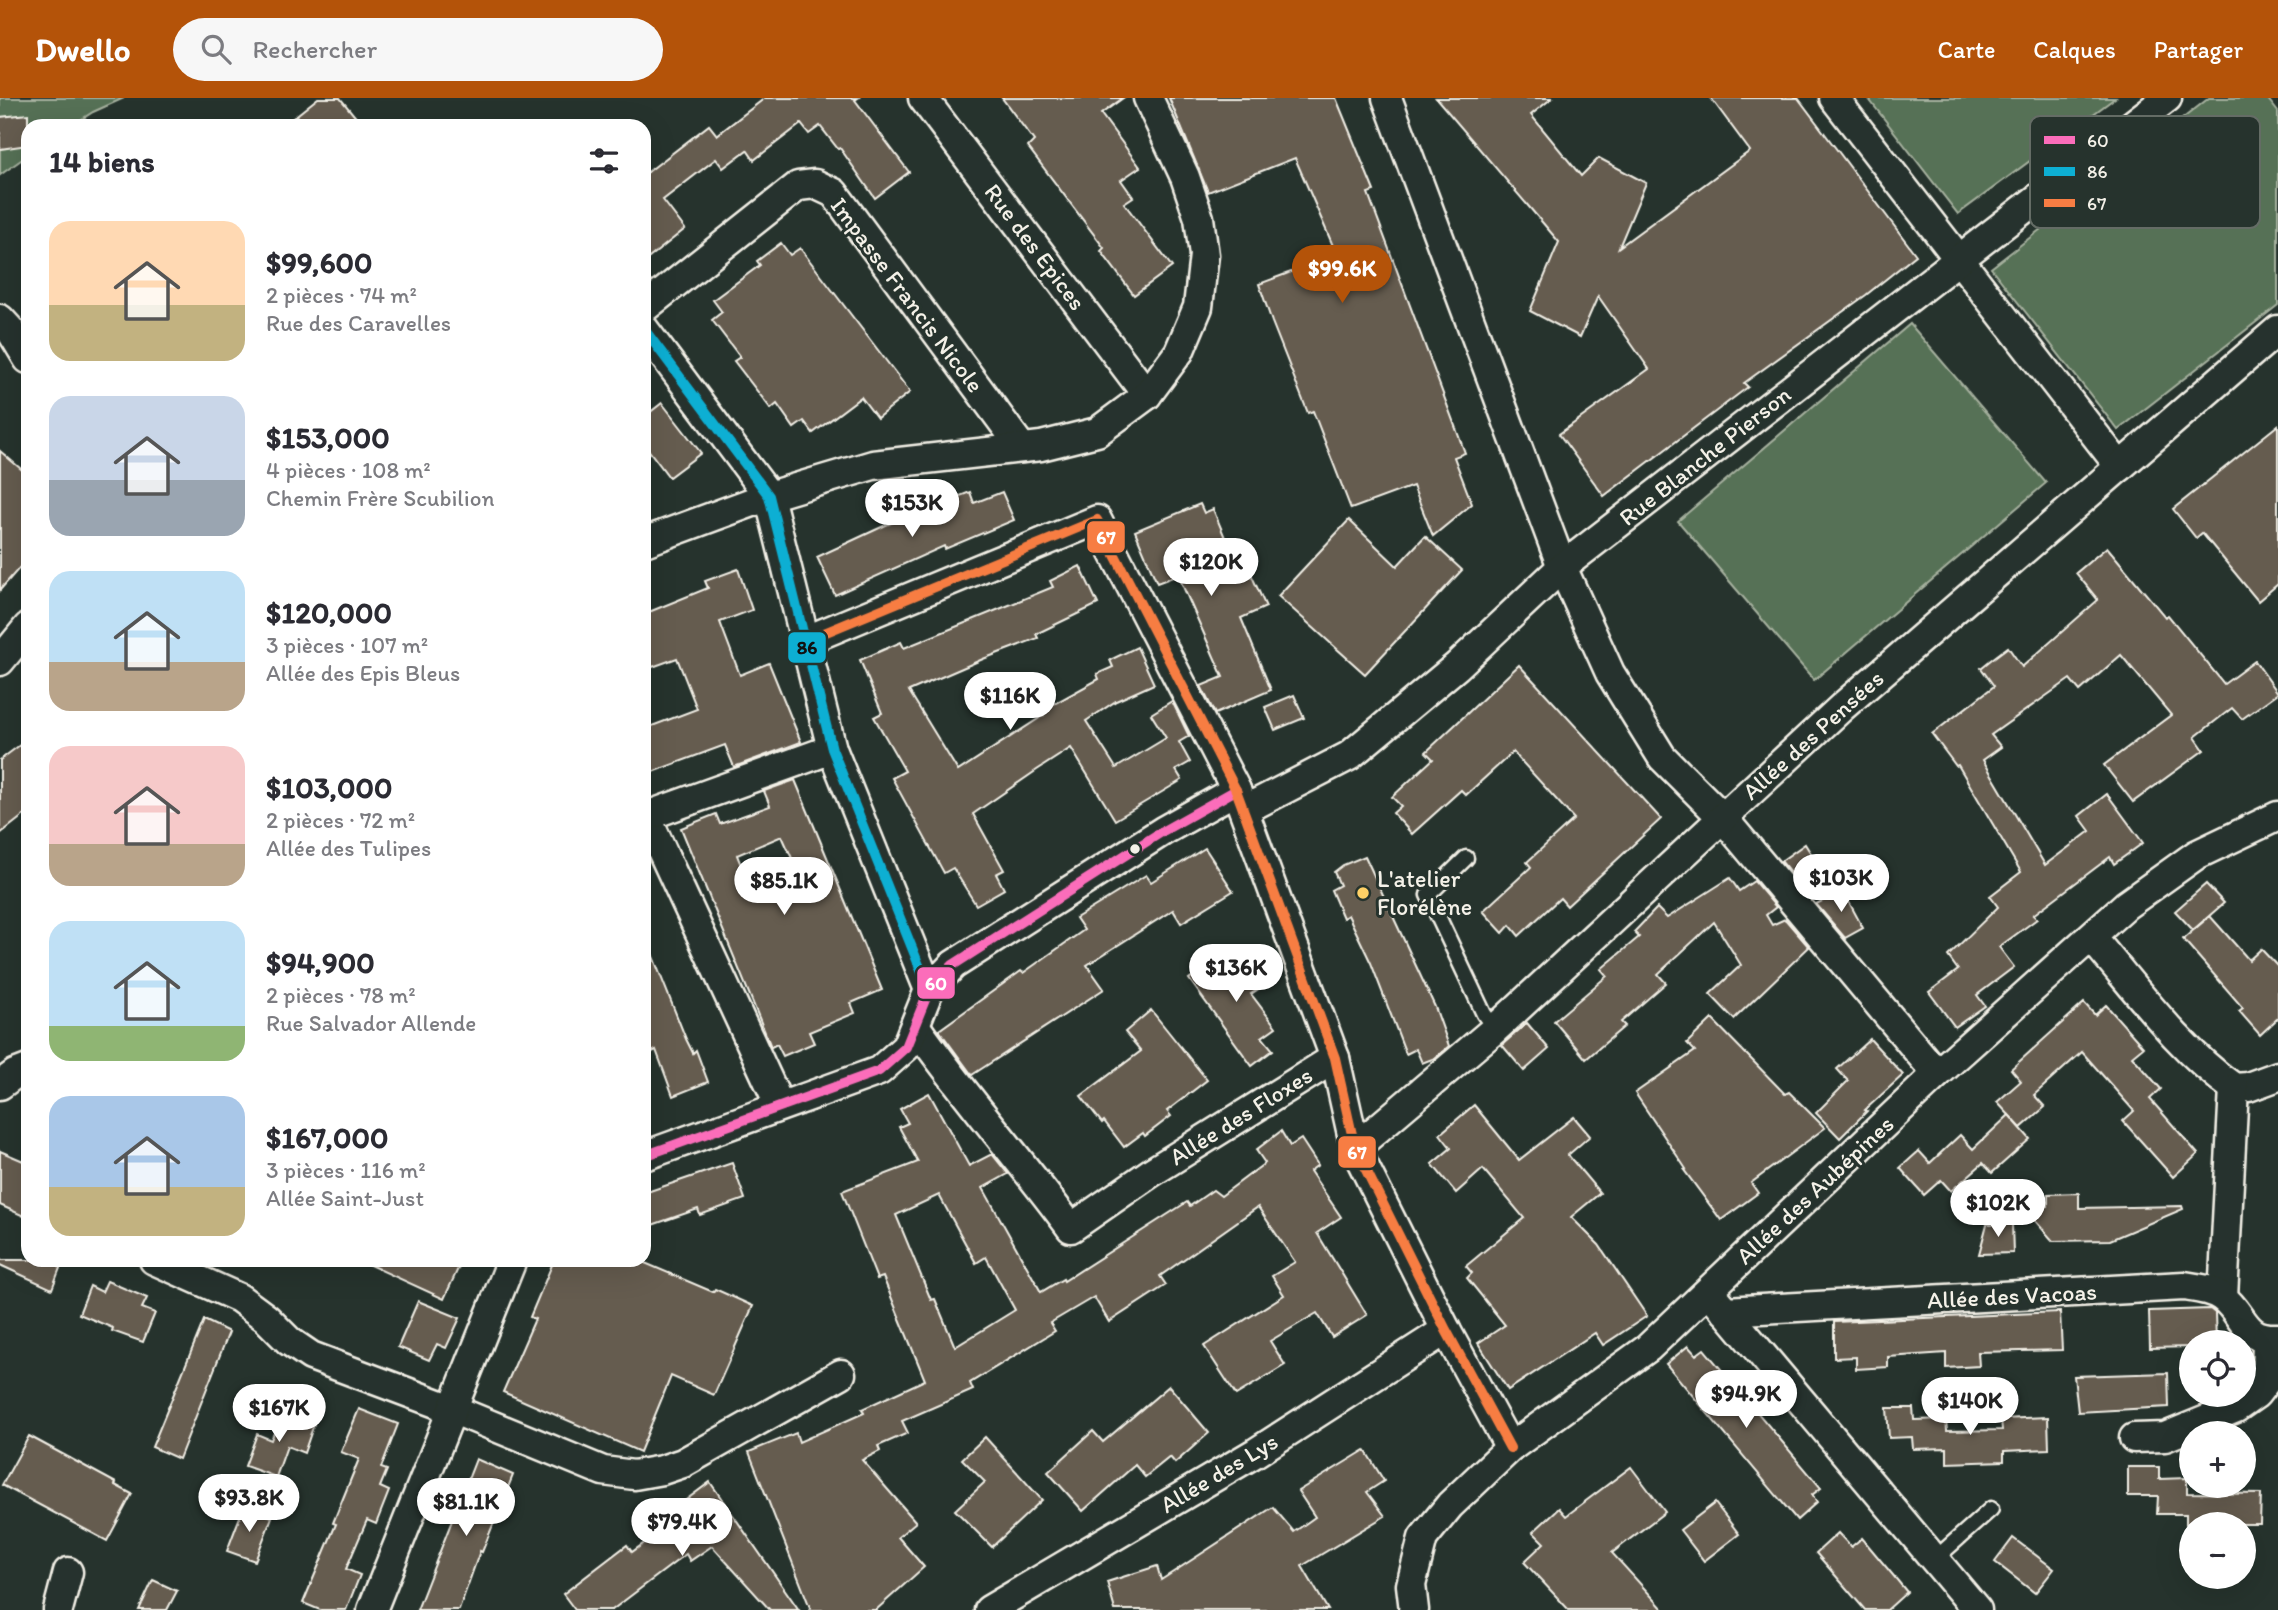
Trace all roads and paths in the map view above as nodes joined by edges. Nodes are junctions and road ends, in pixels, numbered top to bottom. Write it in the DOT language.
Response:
graph roads {
  1 [pos="923,98"];
  2 [pos="1147,98"];
  3 [pos="1387,98"];
  4 [pos="1834,98"];
  5 [pos="2166,98"];
  6 [pos="2143,116"];
  7 [pos="2030,204"];
  8 [pos="1959,260"];
  9 [pos="651,302"];
  10 [pos="0,319"];
  11 [pos="2278,330"];
  12 [pos="651,339"];
  13 [pos="21,347"];
  14 [pos="1147,395"];
  15 [pos="1022,448"];
  16 [pos="2120,467"];
  17 [pos="769,496"];
  18 [pos="651,539"];
  19 [pos="1562,567"];
  20 [pos="21,636"];
  21 [pos="807,640"];
  22 [pos="0,661"];
  23 [pos="832,749"];
  24 [pos="1240,800"];
  25 [pos="651,815"];
  26 [pos="2278,816"];
  27 [pos="1723,818"];
  28 [pos="651,830"];
  29 [pos="1466,858"];
  30 [pos="2092,938"];
  31 [pos="929,990"];
  32 [pos="916,1027"];
  33 [pos="1495,1029"];
  34 [pos="1335,1058"];
  35 [pos="21,1072"];
  36 [pos="1937,1074"];
  37 [pos="2278,1076"];
  38 [pos="0,1085"];
  39 [pos="2234,1088"];
  40 [pos="780,1106"];
  41 [pos="1355,1148"];
  42 [pos="651,1153"];
  43 [pos="170,1267"];
  44 [pos="509,1267"];
  45 [pos="2223,1297"];
  46 [pos="1717,1301"];
  47 [pos="1446,1330"];
  48 [pos="2272,1338"];
  49 [pos="841,1374"];
  50 [pos="453,1409"];
  51 [pos="2134,1438"];
  52 [pos="1510,1448"];
  53 [pos="1992,1509"];
  54 [pos="1935,1559"];
  55 [pos="68,1572"];
  56 [pos="58,1610"];
  57 [pos="372,1610"];
  58 [pos="989,1610"];
  59 [pos="1414,1610"];
  60 [pos="1977,1610"];
  1 -- 14 [label="street, Rue des Epices"];
  2 -- 14 [label="street"];
  3 -- 19 [label="street"];
  4 -- 8 [label="street"];
  5 -- 6 [label="street, Rue Blanche Pierson"];
  7 -- 8 [label="street, Rue Blanche Pierson"];
  8 -- 16 [label="street"];
  8 -- 19 [label="street, Rue Blanche Pierson"];
  9 -- 15 [label="street, Impasse Francis Nicole"];
  10 -- 13 [label="street"];
  11 -- 16 [label="street, Allée des Pensées"];
  12 -- 17 [label="street"];
  14 -- 15 [label="street"];
  15 -- 17 [label="street"];
  16 -- 27 [label="street, Allée des Pensées"];
  17 -- 18 [label="street"];
  17 -- 21 [label="street"];
  19 -- 24 [label="street, Rue Blanche Pierson"];
  19 -- 27 [label="street"];
  20 -- 22 [label="street"];
  21 -- 23 [label="street"];
  21 -- 24 [label="street"];
  23 -- 25 [label="street"];
  23 -- 31 [label="street"];
  24 -- 31 [label="street, Rue Blanche Pierson"];
  24 -- 34 [label="street"];
  26 -- 30 [label="street, Allée des Aubépines"];
  27 -- 33 [label="street, Allée des Pensées"];
  27 -- 36 [label="street"];
  28 -- 40 [label="street"];
  29 -- 33 [label="lane"];
  30 -- 36 [label="street, Allée des Aubépines"];
  30 -- 39 [label="street"];
  31 -- 32 [label="street"];
  32 -- 34 [label="street, Allée des Floxes"];
  32 -- 40 [label="street"];
  33 -- 41 [label="street, Allée des Pensées"];
  34 -- 41 [label="street, Allée des Floxes"];
  35 -- 38 [label="street"];
  36 -- 46 [label="street, Allée des Aubépines"];
  37 -- 39 [label="street"];
  39 -- 45 [label="street"];
  40 -- 42 [label="street"];
  41 -- 47 [label="street, Allée des Floxes"];
  43 -- 50 [label="street"];
  44 -- 50 [label="street"];
  45 -- 46 [label="street, Allée des Vacoas"];
  45 -- 48 [label="street"];
  46 -- 52 [label="street, Allée des Aubépines"];
  46 -- 54 [label="street"];
  47 -- 52 [label="street, Allée des Floxes"];
  47 -- 58 [label="street, Allée des Lys"];
  48 -- 51 [label="street"];
  49 -- 50 [label="street"];
  50 -- 57 [label="street"];
  52 -- 59 [label="street, Allée des Aubépines"];
  53 -- 54 [label="lane"];
  54 -- 60 [label="street"];
  55 -- 56 [label="street"];
}
